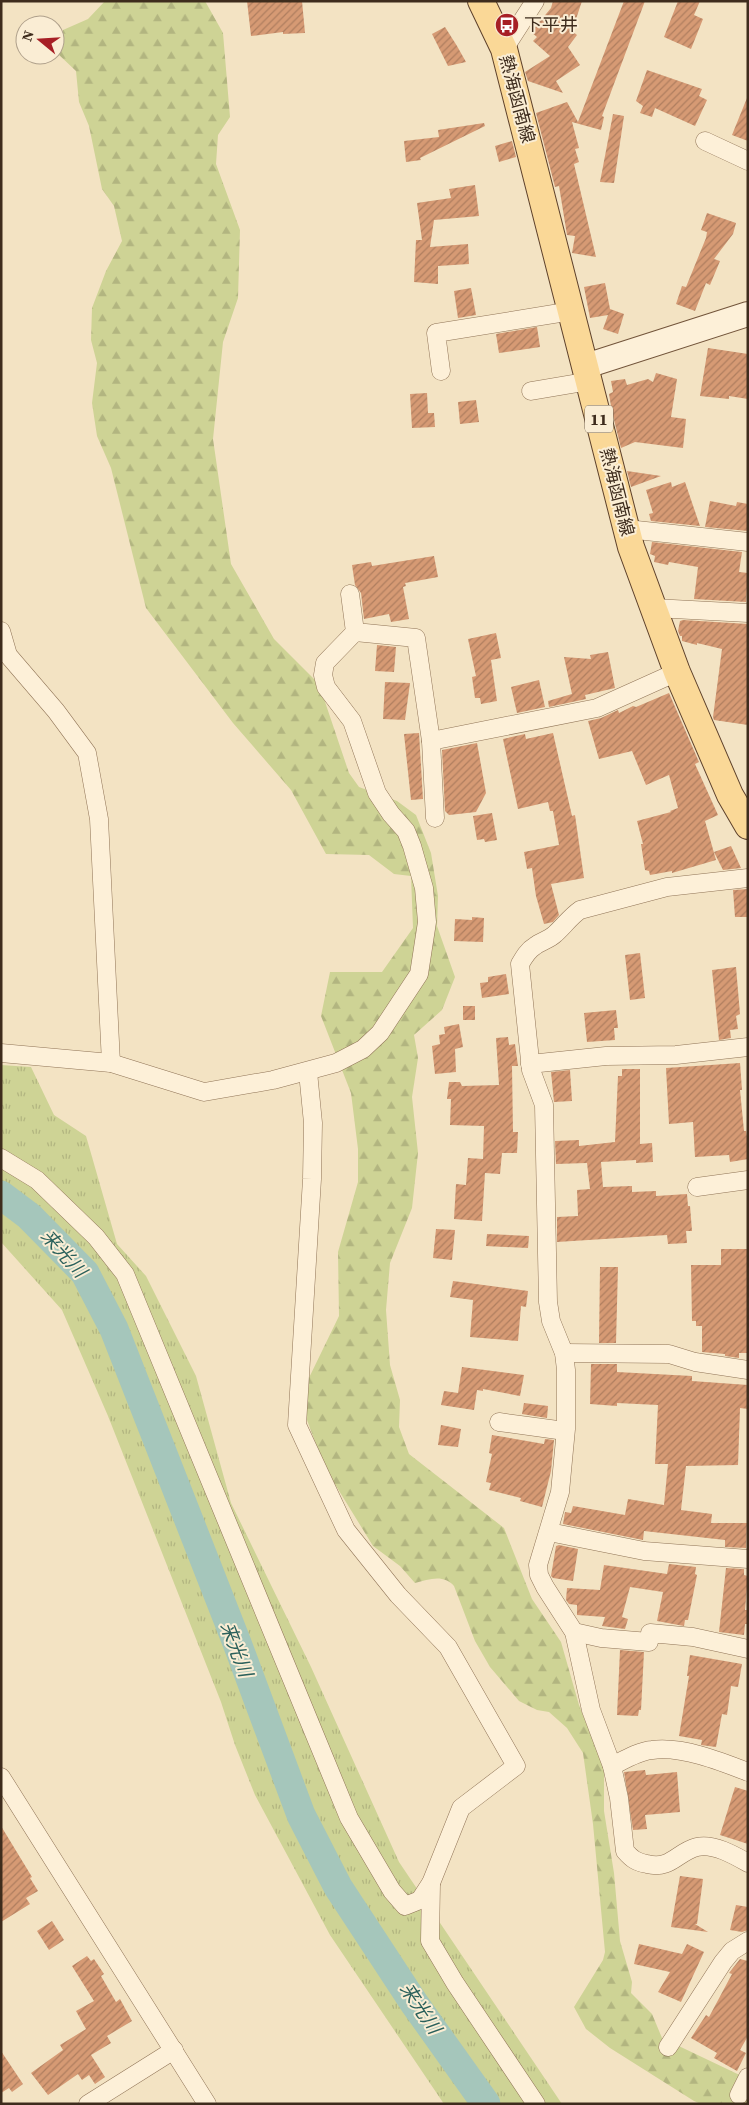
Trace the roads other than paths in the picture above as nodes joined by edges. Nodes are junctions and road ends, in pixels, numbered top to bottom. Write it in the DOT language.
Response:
graph roads {
  1 [pos="481,1"];
  2 [pos="535,1"];
  3 [pos="504,49"];
  4 [pos="705,141"];
  5 [pos="748,160"];
  6 [pos="572,311"];
  7 [pos="748,314"];
  8 [pos="441,371"];
  9 [pos="588,374"];
  10 [pos="531,391"];
  11 [pos="627,529"];
  12 [pos="748,542"];
  13 [pos="350,594"];
  14 [pos="654,608"];
  15 [pos="748,613"];
  16 [pos="1,631"];
  17 [pos="355,632"];
  18 [pos="677,672"];
  19 [pos="431,741"];
  20 [pos="435,818"];
  21 [pos="748,826"];
  22 [pos="748,878"];
  23 [pos="748,1047"];
  24 [pos="1,1053"];
  25 [pos="111,1063"];
  26 [pos="530,1064"];
  27 [pos="308,1072"];
  28 [pos="1,1158"];
  29 [pos="748,1180"];
  30 [pos="697,1187"];
  31 [pos="564,1353"];
  32 [pos="748,1370"];
  33 [pos="499,1422"];
  34 [pos="566,1431"];
  35 [pos="549,1532"];
  36 [pos="748,1559"];
  37 [pos="574,1632"];
  38 [pos="748,1649"];
  39 [pos="612,1766"];
  40 [pos="748,1772"];
  41 [pos="1,1777"];
  42 [pos="748,1863"];
  43 [pos="431,1883"];
  44 [pos="748,1941"];
  45 [pos="668,2047"];
  46 [pos="174,2050"];
  47 [pos="748,2076"];
  48 [pos="739,2095"];
  49 [pos="88,2104"];
  50 [pos="207,2104"];
  51 [pos="536,2104"];
  1 -- 3 [label="main road, 熱海函南線 / 11"];
  2 -- 3 [label="street"];
  3 -- 6 [label="main road, 熱海函南線 / 11"];
  4 -- 5 [label="street"];
  6 -- 8 [label="street"];
  6 -- 9 [label="main road, 熱海函南線 / 11"];
  7 -- 9 [label="street"];
  9 -- 10 [label="street"];
  9 -- 11 [label="main road, 熱海函南線 / 11"];
  11 -- 12 [label="street"];
  11 -- 14 [label="main road, 熱海函南線 / 11"];
  13 -- 17 [label="street"];
  14 -- 15 [label="street"];
  14 -- 18 [label="main road, 熱海函南線 / 11"];
  16 -- 25 [label="street"];
  17 -- 19 [label="street"];
  17 -- 27 [label="street"];
  18 -- 19 [label="street"];
  18 -- 21 [label="main road, 熱海函南線 / 11"];
  19 -- 20 [label="street"];
  22 -- 26 [label="street"];
  23 -- 26 [label="street"];
  24 -- 25 [label="street"];
  25 -- 27 [label="street"];
  26 -- 31 [label="street"];
  27 -- 43 [label="street"];
  28 -- 43 [label="street"];
  29 -- 30 [label="street"];
  31 -- 32 [label="street"];
  31 -- 34 [label="street"];
  33 -- 34 [label="street"];
  34 -- 35 [label="street"];
  35 -- 36 [label="street"];
  35 -- 37 [label="street"];
  37 -- 38 [label="street"];
  37 -- 39 [label="street"];
  39 -- 40 [label="street"];
  39 -- 42 [label="street"];
  41 -- 46 [label="street"];
  43 -- 51 [label="street"];
  44 -- 45 [label="street"];
  46 -- 49 [label="street"];
  46 -- 50 [label="street"];
  47 -- 48 [label="street"];
}
